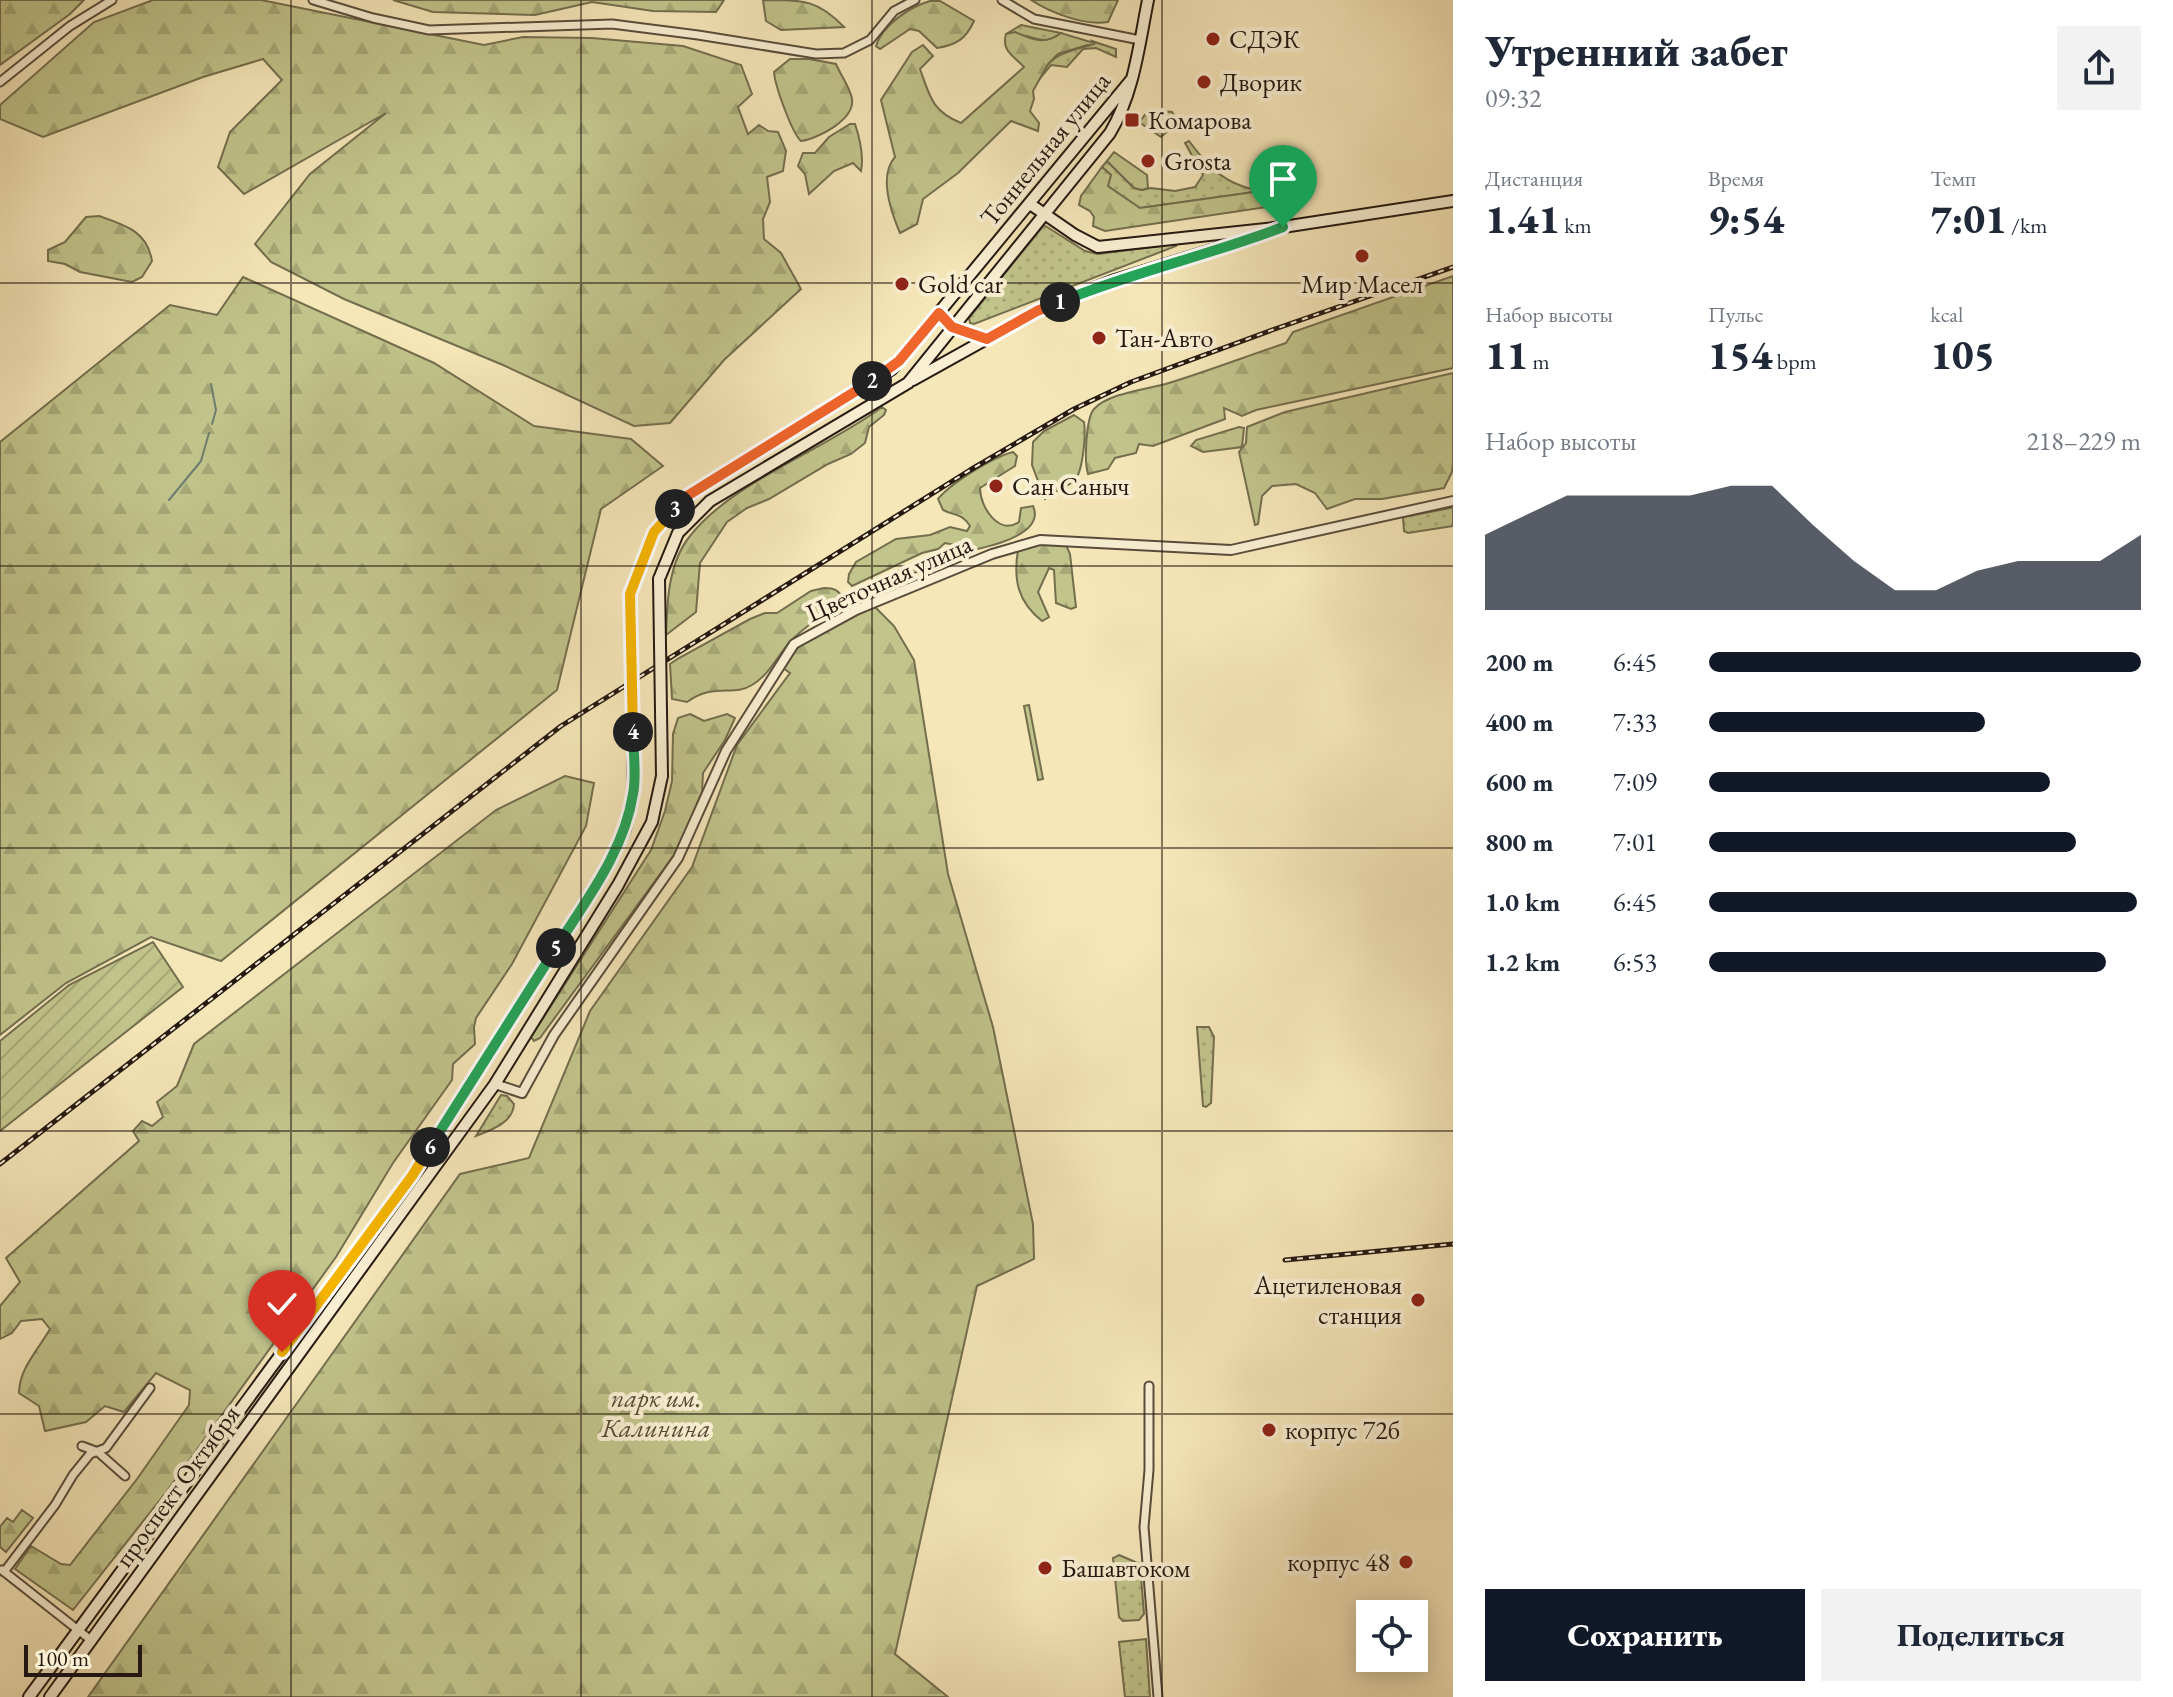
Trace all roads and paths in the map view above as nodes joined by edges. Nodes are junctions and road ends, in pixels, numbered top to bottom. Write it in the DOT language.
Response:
graph roads {
  1 [pos="112,0"];
  2 [pos="313,0"];
  3 [pos="915,0"];
  4 [pos="1002,0"];
  5 [pos="1148,0"];
  6 [pos="1140,40"];
  7 [pos="1132,78"];
  8 [pos="0,82"];
  9 [pos="1453,201"];
  10 [pos="1030,204"];
  11 [pos="1044,214"];
  12 [pos="1283,227"];
  13 [pos="939,313"];
  14 [pos="952,327"];
  15 [pos="987,339"];
  16 [pos="908,383"];
  17 [pos="1453,501"];
  18 [pos="659,579"];
  19 [pos="630,594"];
  20 [pos="495,1084"];
  21 [pos="1149,1386"];
  22 [pos="150,1388"];
  23 [pos="82,1446"];
  24 [pos="98,1452"];
  25 [pos="125,1476"];
  26 [pos="2,1570"];
  27 [pos="78,1630"];
  28 [pos="92,1641"];
  29 [pos="29,1697"];
  30 [pos="50,1697"];
  31 [pos="1158,1697"];
  1 -- 8 [label="street"];
  2 -- 3 [label="street"];
  4 -- 6 [label="street"];
  5 -- 6 [label="main road"];
  6 -- 7 [label="main road"];
  7 -- 10 [label="main road, Тоннельная улица"];
  7 -- 11 [label="main road, Тоннельная улица"];
  9 -- 12 [label="main road"];
  10 -- 11 [label="main road"];
  10 -- 13 [label="main road, Тоннельная улица"];
  11 -- 12 [label="main road"];
  11 -- 14 [label="main road, Тоннельная улица"];
  12 -- 15 [label="main road"];
  13 -- 14 [label="main road"];
  13 -- 19 [label="main road, Тоннельная улица"];
  14 -- 15 [label="main road"];
  14 -- 16 [label="main road, Тоннельная улица"];
  15 -- 16 [label="main road"];
  16 -- 18 [label="main road, Тоннельная улица"];
  17 -- 20 [label="street, Цветочная улица"];
  18 -- 20 [label="main road, проспект Октября, bridge"];
  19 -- 27 [label="main road, проспект Октября, bridge"];
  20 -- 28 [label="main road, проспект Октября"];
  21 -- 31 [label="street"];
  22 -- 24 [label="street"];
  23 -- 24 [label="street"];
  24 -- 25 [label="street"];
  24 -- 26 [label="street"];
  26 -- 27 [label="street"];
  27 -- 28 [label="street"];
  27 -- 29 [label="main road, проспект Октября"];
  28 -- 30 [label="main road, проспект Октября"];
}
